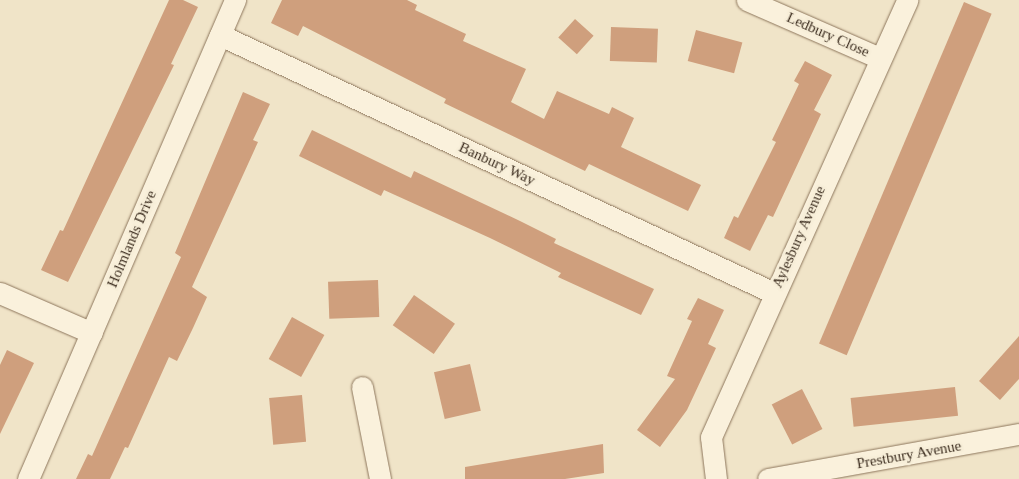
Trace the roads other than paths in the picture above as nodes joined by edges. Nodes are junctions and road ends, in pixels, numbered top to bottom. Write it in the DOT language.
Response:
graph roads {
  1 [pos="235,0"];
  2 [pos="747,0"];
  3 [pos="907,0"];
  4 [pos="220,35"];
  5 [pos="880,58"];
  6 [pos="0,293"];
  7 [pos="774,293"];
  8 [pos="92,333"];
  9 [pos="362,387"];
  10 [pos="1019,434"];
  11 [pos="28,479"];
  12 [pos="380,479"];
  13 [pos="716,479"];
  14 [pos="768,479"];
  1 -- 4 [label="street, Holmlands Drive"];
  2 -- 5 [label="street, Ledbury Close"];
  3 -- 5 [label="street, Aylesbury Avenue"];
  4 -- 7 [label="street, Banbury Way"];
  4 -- 8 [label="street, Holmlands Drive"];
  5 -- 7 [label="street, Aylesbury Avenue"];
  6 -- 8 [label="street"];
  7 -- 13 [label="street, Aylesbury Avenue"];
  8 -- 11 [label="street, Holmlands Drive"];
  9 -- 12 [label="street"];
  10 -- 14 [label="street, Prestbury Avenue"];
}
